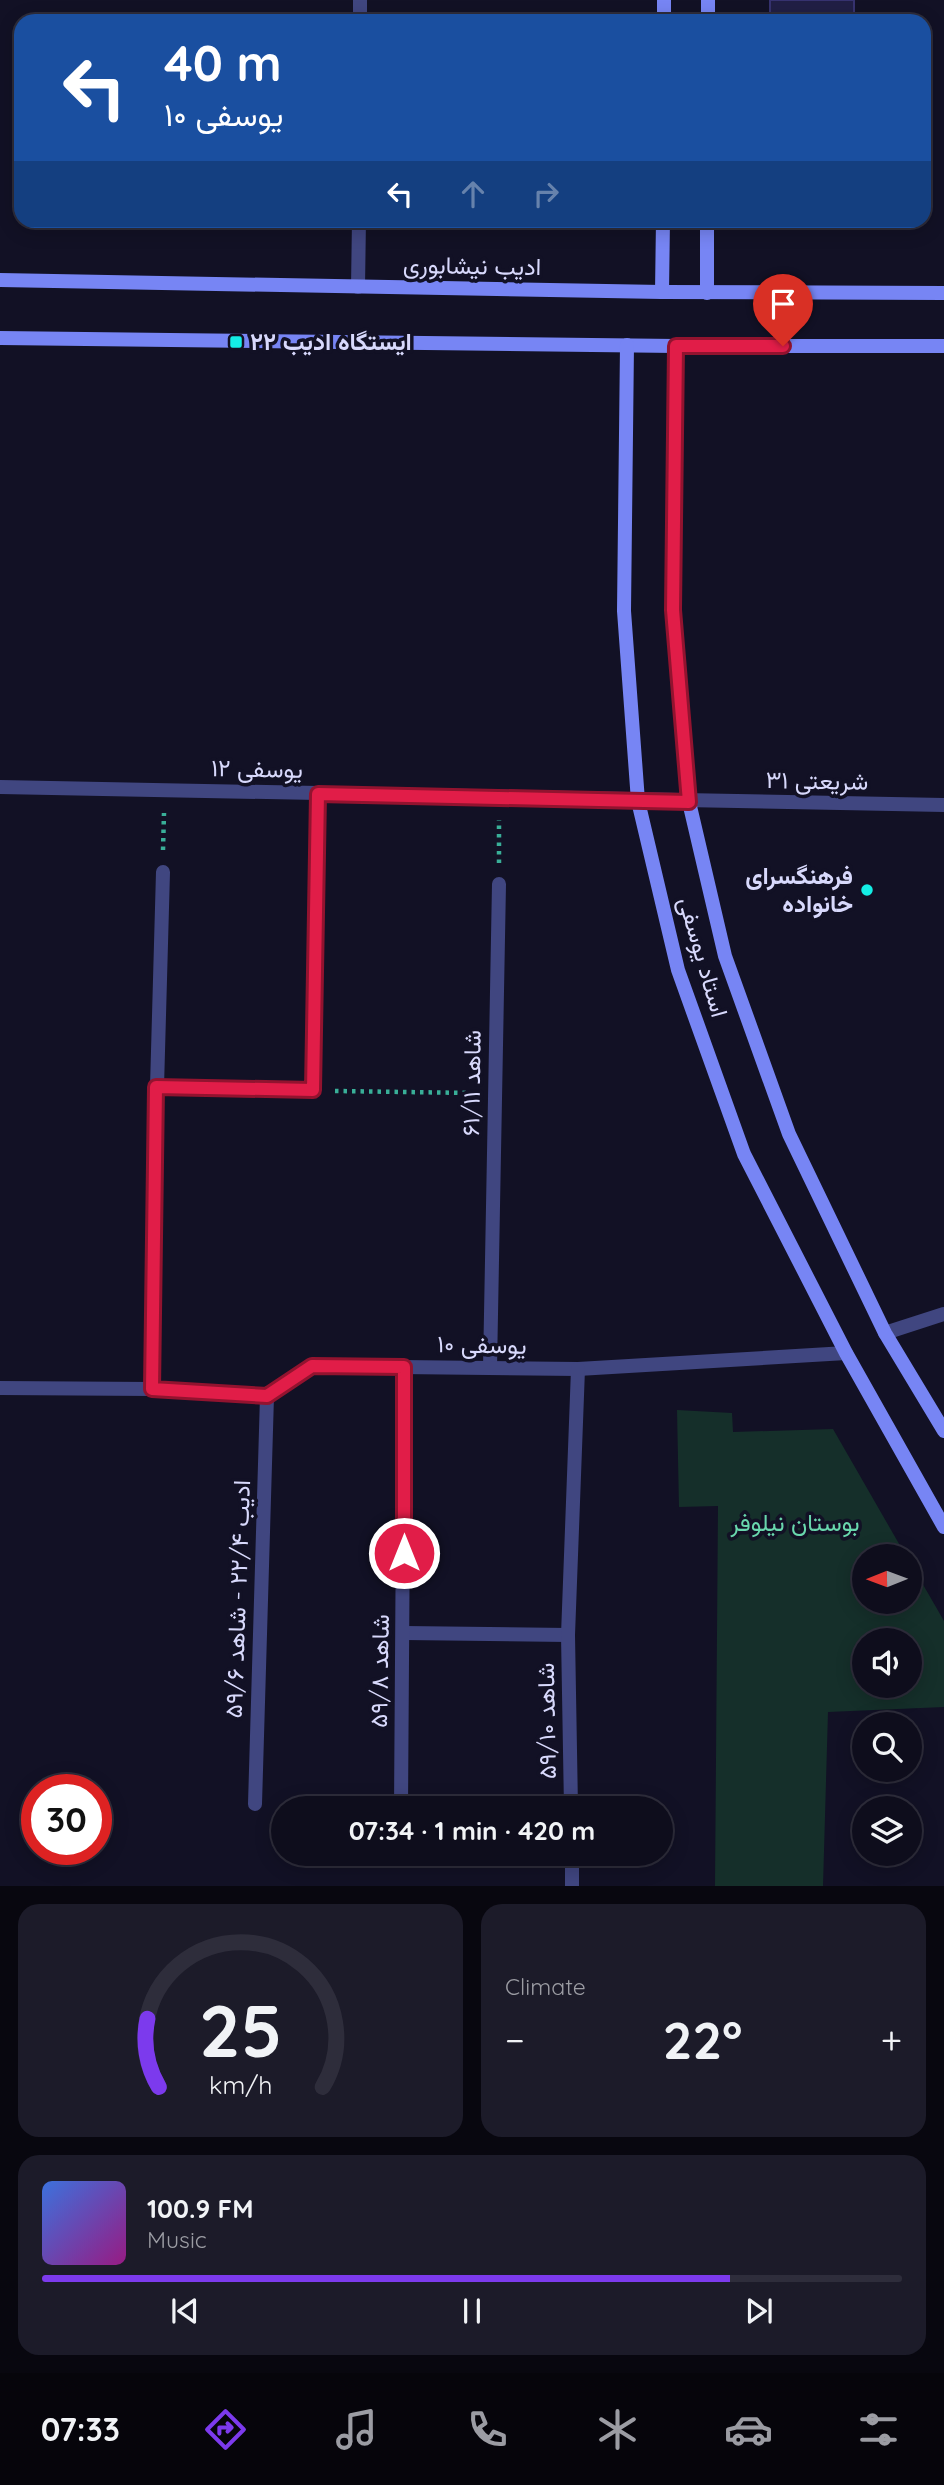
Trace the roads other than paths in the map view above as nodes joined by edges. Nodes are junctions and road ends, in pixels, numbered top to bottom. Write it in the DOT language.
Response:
graph roads {
  1 [pos="359,228"];
  2 [pos="663,228"];
  3 [pos="707,228"];
  4 [pos="0,280"];
  5 [pos="358,287"];
  6 [pos="662,292"];
  7 [pos="707,292"];
  8 [pos="944,293"];
  9 [pos="0,338"];
  10 [pos="627,345"];
  11 [pos="676,346"];
  12 [pos="944,346"];
  13 [pos="0,786"];
  14 [pos="318,794"];
  15 [pos="638,801"];
  16 [pos="689,802"];
  17 [pos="944,805"];
  18 [pos="163,872"];
  19 [pos="499,884"];
  20 [pos="156,1087"];
  21 [pos="944,1314"];
  22 [pos="885,1333"];
  23 [pos="845,1353"];
  24 [pos="404,1367"];
  25 [pos="490,1368"];
  26 [pos="578,1369"];
  27 [pos="0,1388"];
  28 [pos="152,1389"];
  29 [pos="267,1396"];
  30 [pos="944,1431"];
  31 [pos="944,1527"];
  32 [pos="404,1633"];
  33 [pos="568,1634"];
  34 [pos="401,1796"];
  35 [pos="571,1796"];
  36 [pos="255,1804"];
  37 [pos="572,1866"];
  38 [pos="572,1886"];
  1 -- 5 [label="street"];
  2 -- 6 [label="street"];
  3 -- 7 [label="street"];
  4 -- 5 [label="street, ادیب نیشابوری"];
  5 -- 6 [label="street, ادیب نیشابوری"];
  6 -- 7 [label="street, ادیب نیشابوری"];
  7 -- 8 [label="street, ادیب نیشابوری"];
  9 -- 10 [label="street"];
  10 -- 11 [label="street"];
  10 -- 15 [label="street, استاد یوسفی"];
  11 -- 12 [label="street"];
  11 -- 16 [label="street, استاد یوسفی"];
  13 -- 14 [label="street, یوسفی ۱۲"];
  14 -- 15 [label="street, یوسفی ۱۲"];
  14 -- 20 [label="street"];
  15 -- 16 [label="street, شریعتی ۳۱"];
  15 -- 23 [label="street, استاد یوسفی"];
  16 -- 17 [label="street, شریعتی ۳۱"];
  16 -- 22 [label="street, استاد یوسفی"];
  18 -- 20 [label="street"];
  19 -- 25 [label="street, شاهد ۶۱/۱۱"];
  20 -- 28 [label="street"];
  21 -- 22 [label="street"];
  22 -- 30 [label="street, استاد یوسفی"];
  23 -- 26 [label="street, یوسفی ۱۰"];
  23 -- 31 [label="street, استاد یوسفی"];
  24 -- 25 [label="street, یوسفی ۱۰"];
  24 -- 29 [label="street, یوسفی ۱۰"];
  24 -- 32 [label="street, شاهد ۵۹/۸"];
  25 -- 26 [label="street, یوسفی ۱۰"];
  26 -- 33 [label="street, شاهد ۵۹/‍۱۰"];
  27 -- 28 [label="street"];
  28 -- 29 [label="street"];
  29 -- 36 [label="street, ادیب ۲۲/۴ - شاهد ۵۹/۶"];
  32 -- 33 [label="street"];
  32 -- 34 [label="street, شاهد ۵۹/۸"];
  33 -- 35 [label="street, شاهد ۵۹/‍۱۰"];
  37 -- 38 [label="street"];
}
